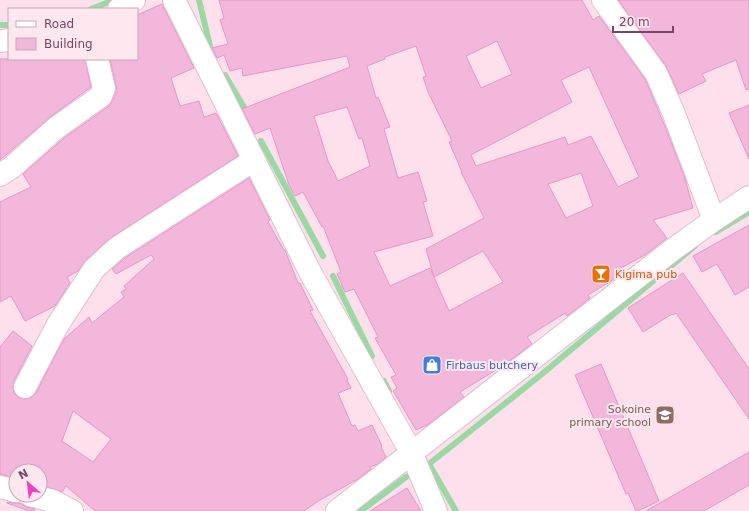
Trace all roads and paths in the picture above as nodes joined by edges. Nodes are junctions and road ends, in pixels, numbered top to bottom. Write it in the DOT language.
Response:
graph roads {
  1 [pos="134,0"];
  2 [pos="174,0"];
  3 [pos="603,0"];
  4 [pos="121,8"];
  5 [pos="97,60"];
  6 [pos="254,160"];
  7 [pos="0,176"];
  8 [pos="749,197"];
  9 [pos="714,220"];
  10 [pos="25,387"];
  11 [pos="411,452"];
  12 [pos="48,500"];
  13 [pos="72,511"];
  14 [pos="337,511"];
  15 [pos="436,511"];
  1 -- 4 [label="street"];
  2 -- 6 [label="street"];
  3 -- 9 [label="street"];
  5 -- 7 [label="street"];
  6 -- 10 [label="street"];
  6 -- 11 [label="street"];
  8 -- 9 [label="street"];
  9 -- 11 [label="street"];
  11 -- 14 [label="street"];
  11 -- 15 [label="street"];
  12 -- 13 [label="street"];
}
